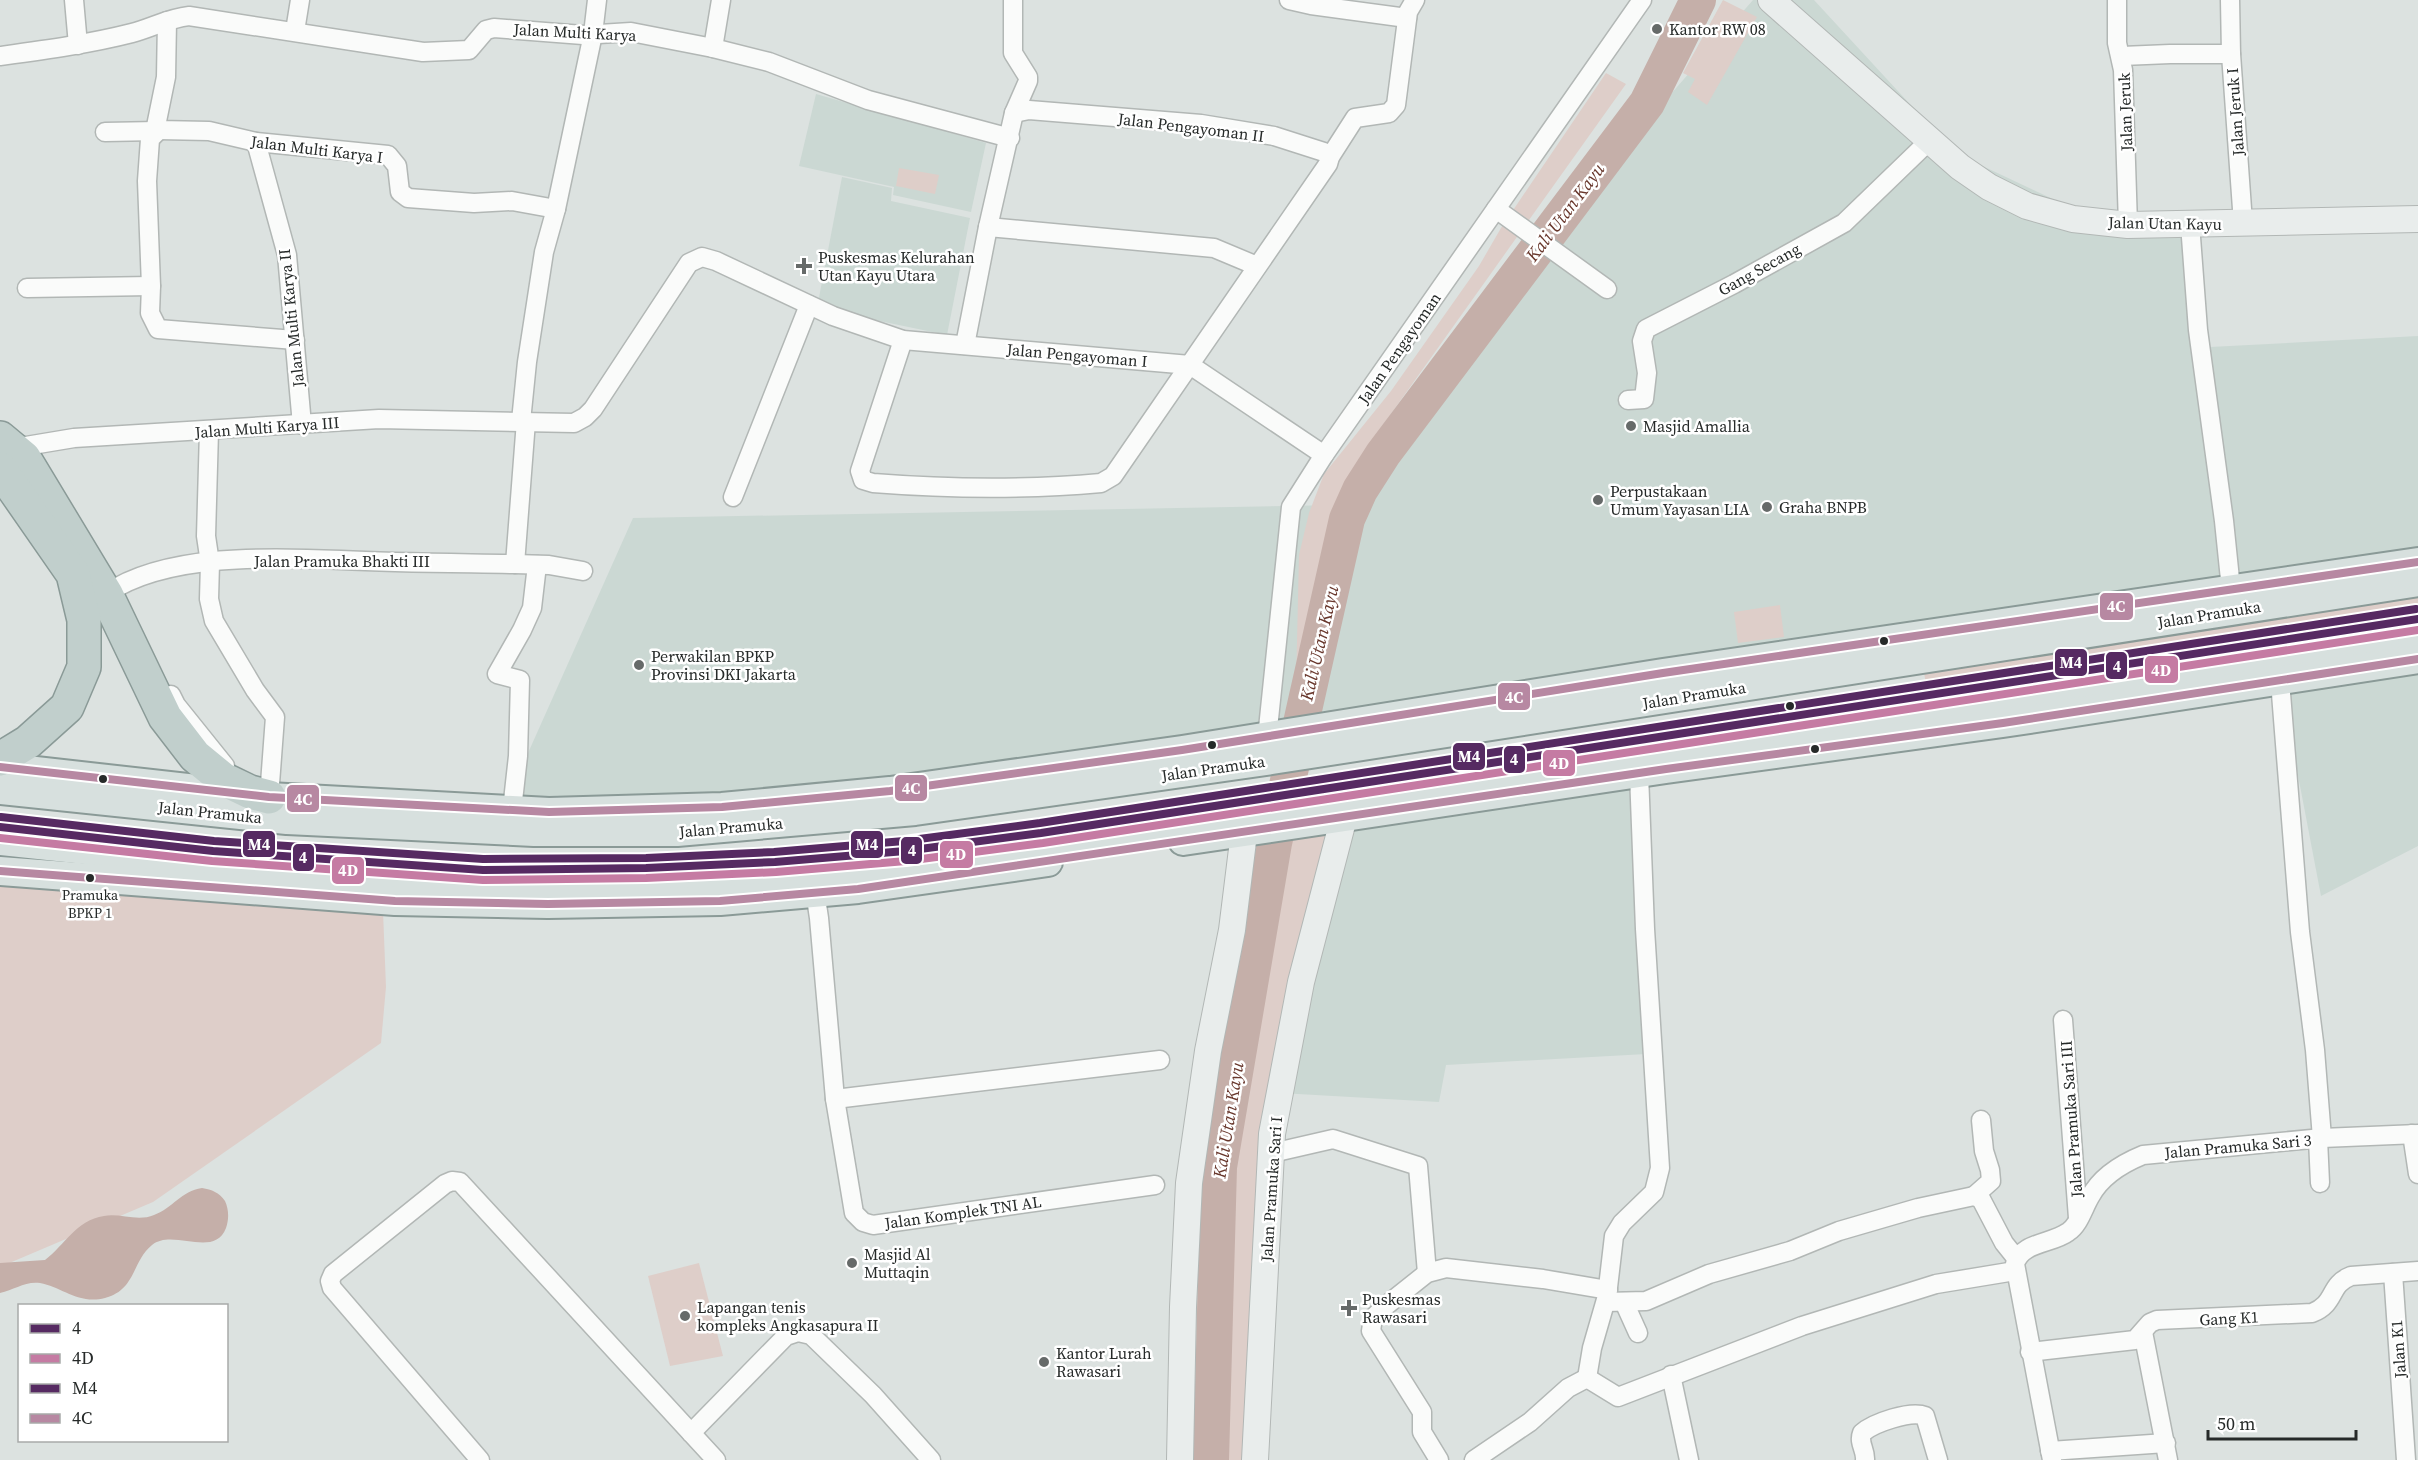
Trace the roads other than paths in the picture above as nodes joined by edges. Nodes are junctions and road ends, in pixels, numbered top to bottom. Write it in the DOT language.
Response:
graph roads {
  1 [pos="74,0"];
  2 [pos="300,0"];
  3 [pos="597,0"];
  4 [pos="721,0"];
  5 [pos="1013,0"];
  6 [pos="1289,0"];
  7 [pos="1415,0"];
  8 [pos="1642,0"];
  9 [pos="1771,0"];
  10 [pos="2117,0"];
  11 [pos="2230,0"];
  12 [pos="1407,18"];
  13 [pos="167,21"];
  14 [pos="295,31"];
  15 [pos="593,33"];
  16 [pos="78,45"];
  17 [pos="712,48"];
  18 [pos="2231,54"];
  19 [pos="0,56"];
  20 [pos="2122,56"];
  21 [pos="1014,113"];
  22 [pos="158,131"];
  23 [pos="105,132"];
  24 [pos="1010,138"];
  25 [pos="1929,141"];
  26 [pos="256,142"];
  27 [pos="1330,157"];
  28 [pos="556,209"];
  29 [pos="1496,209"];
  30 [pos="2418,219"];
  31 [pos="2243,223"];
  32 [pos="2190,224"];
  33 [pos="2128,225"];
  34 [pos="988,227"];
  35 [pos="1257,266"];
  36 [pos="152,286"];
  37 [pos="27,288"];
  38 [pos="1607,289"];
  39 [pos="809,305"];
  40 [pos="295,340"];
  41 [pos="903,340"];
  42 [pos="965,345"];
  43 [pos="1190,365"];
  44 [pos="1628,400"];
  45 [pos="523,421"];
  46 [pos="302,425"];
  47 [pos="209,431"];
  48 [pos="1324,455"];
  49 [pos="4,457"];
  50 [pos="733,497"];
  51 [pos="2418,562"];
  52 [pos="210,563"];
  53 [pos="515,564"];
  54 [pos="537,565"];
  55 [pos="583,571"];
  56 [pos="2418,582"];
  57 [pos="2231,589"];
  58 [pos="111,591"];
  59 [pos="2418,632"];
  60 [pos="1845,658"];
  61 [pos="2418,659"];
  62 [pos="2280,681"];
  63 [pos="1273,744"];
  64 [pos="0,759"];
  65 [pos="0,767"];
  66 [pos="1639,774"];
  67 [pos="1427,783"];
  68 [pos="0,790"];
  69 [pos="256,793"];
  70 [pos="722,807"];
  71 [pos="1409,808"];
  72 [pos="513,810"];
  73 [pos="1292,815"];
  74 [pos="1344,817"];
  75 [pos="303,821"];
  76 [pos="1250,825"];
  77 [pos="677,831"];
  78 [pos="0,841"];
  79 [pos="0,871"];
  80 [pos="369,876"];
  81 [pos="813,882"];
  82 [pos="395,901"];
  83 [pos="2063,1020"];
  84 [pos="1160,1060"];
  85 [pos="835,1099"];
  86 [pos="1981,1120"];
  87 [pos="2415,1134"];
  88 [pos="2320,1138"];
  89 [pos="1272,1153"];
  90 [pos="2418,1174"];
  91 [pos="2320,1183"];
  92 [pos="1155,1185"];
  93 [pos="1974,1196"];
  94 [pos="2078,1218"];
  95 [pos="2016,1265"];
  96 [pos="2418,1271"];
  97 [pos="1427,1273"];
  98 [pos="2393,1273"];
  99 [pos="1613,1298"];
  100 [pos="2143,1332"];
  101 [pos="1638,1333"];
  102 [pos="2030,1352"];
  103 [pos="1671,1375"];
  104 [pos="1587,1378"];
  105 [pos="691,1433"];
  106 [pos="2167,1451"];
  107 [pos="2051,1456"];
  108 [pos="480,1460"];
  109 [pos="716,1460"];
  110 [pos="931,1460"];
  111 [pos="1180,1460"];
  112 [pos="1255,1460"];
  113 [pos="1439,1460"];
  114 [pos="1474,1460"];
  115 [pos="1689,1460"];
  116 [pos="1865,1460"];
  117 [pos="1938,1460"];
  118 [pos="2406,1460"];
  1 -- 16 [label="street"];
  2 -- 14 [label="street"];
  3 -- 15 [label="street"];
  4 -- 17 [label="street"];
  5 -- 21 [label="street"];
  6 -- 12 [label="street"];
  7 -- 12 [label="street"];
  8 -- 29 [label="street, Jalan Pengayoman"];
  9 -- 25 [label="street, Jalan Utan Kayu"];
  10 -- 20 [label="street, Jalan Jeruk"];
  11 -- 18 [label="street, Jalan Jeruk I"];
  12 -- 27 [label="street"];
  13 -- 14 [label="street, Jalan Multi Karya"];
  13 -- 16 [label="street, Jalan Multi Karya"];
  13 -- 22 [label="street"];
  14 -- 15 [label="street, Jalan Multi Karya"];
  15 -- 17 [label="street, Jalan Multi Karya"];
  15 -- 28 [label="street"];
  16 -- 19 [label="street, Jalan Multi Karya"];
  17 -- 24 [label="street, Jalan Multi Karya"];
  18 -- 20 [label="street"];
  18 -- 31 [label="street, Jalan Jeruk I"];
  20 -- 33 [label="street, Jalan Jeruk"];
  21 -- 24 [label="street"];
  21 -- 27 [label="street, Jalan Pengayoman II"];
  22 -- 23 [label="street, Jalan Multi Karya I"];
  22 -- 26 [label="street, Jalan Multi Karya I"];
  22 -- 36 [label="street"];
  24 -- 34 [label="street"];
  25 -- 33 [label="street, Jalan Utan Kayu"];
  25 -- 44 [label="street, Gang Secang"];
  26 -- 28 [label="street, Jalan Multi Karya I"];
  26 -- 40 [label="street, Jalan Multi Karya II"];
  27 -- 35 [label="street"];
  28 -- 45 [label="street"];
  29 -- 38 [label="street"];
  29 -- 48 [label="street, Jalan Pengayoman"];
  30 -- 31 [label="street, Jalan Utan Kayu"];
  31 -- 32 [label="street, Jalan Utan Kayu"];
  32 -- 33 [label="street, Jalan Utan Kayu"];
  32 -- 57 [label="street"];
  34 -- 35 [label="street"];
  34 -- 42 [label="street"];
  35 -- 43 [label="street"];
  36 -- 37 [label="street"];
  36 -- 40 [label="street"];
  39 -- 41 [label="street, Jalan Pengayoman I"];
  39 -- 45 [label="street, Jalan Pengayoman I"];
  39 -- 50 [label="street"];
  40 -- 46 [label="street, Jalan Multi Karya II"];
  41 -- 42 [label="street, Jalan Pengayoman I"];
  41 -- 43 [label="street"];
  42 -- 43 [label="street, Jalan Pengayoman I"];
  43 -- 48 [label="street, Jalan Pengayoman I"];
  45 -- 46 [label="street, Jalan Multi Karya III"];
  45 -- 53 [label="street"];
  46 -- 47 [label="street, Jalan Multi Karya III"];
  47 -- 49 [label="street, Jalan Multi Karya III"];
  47 -- 52 [label="street"];
  48 -- 63 [label="street, Jalan Pengayoman"];
  49 -- 58 [label="highway"];
  49 -- 64 [label="highway"];
  51 -- 57 [label="main road, Jalan Pramuka"];
  52 -- 53 [label="street, Jalan Pramuka Bhakti III"];
  52 -- 58 [label="street, Jalan Pramuka Bhakti III"];
  52 -- 69 [label="street"];
  53 -- 54 [label="street, Jalan Pramuka Bhakti III"];
  54 -- 55 [label="street, Jalan Pramuka Bhakti III"];
  54 -- 72 [label="street"];
  56 -- 60 [label="main road, Jalan Pramuka"];
  57 -- 60 [label="main road, Jalan Pramuka"];
  58 -- 69 [label="highway"];
  59 -- 67 [label="main road"];
  60 -- 63 [label="main road, Jalan Pramuka"];
  61 -- 62 [label="main road"];
  62 -- 66 [label="main road"];
  62 -- 88 [label="street, Jalan Pramuka Sari 3"];
  63 -- 70 [label="main road, Jalan Pramuka"];
  63 -- 77 [label="main road, Jalan Pramuka"];
  65 -- 69 [label="main road, Jalan Pramuka"];
  66 -- 71 [label="main road"];
  66 -- 99 [label="street"];
  67 -- 71 [label="main road"];
  67 -- 73 [label="main road"];
  68 -- 75 [label="main road, Jalan Pramuka"];
  69 -- 72 [label="main road, Jalan Pramuka"];
  69 -- 75 [label="main road"];
  70 -- 72 [label="main road, Jalan Pramuka"];
  70 -- 77 [label="main road"];
  71 -- 74 [label="main road"];
  73 -- 74 [label="main road"];
  73 -- 76 [label="main road"];
  74 -- 89 [label="street, Jalan Pramuka Sari I"];
  75 -- 77 [label="main road, Jalan Pramuka"];
  76 -- 81 [label="main road"];
  76 -- 111 [label="street"];
  78 -- 80 [label="main road"];
  79 -- 82 [label="main road"];
  80 -- 81 [label="main road"];
  80 -- 82 [label="main road"];
  81 -- 82 [label="main road"];
  81 -- 85 [label="street, Jalan Komplek TNI AL"];
  83 -- 94 [label="street, Jalan Pramuka Sari III"];
  84 -- 85 [label="street"];
  85 -- 92 [label="street, Jalan Komplek TNI AL"];
  86 -- 93 [label="street"];
  87 -- 88 [label="street"];
  87 -- 90 [label="street"];
  88 -- 91 [label="street"];
  88 -- 94 [label="street, Jalan Pramuka Sari 3"];
  89 -- 97 [label="street"];
  89 -- 112 [label="street, Jalan Pramuka Sari I"];
  93 -- 95 [label="street"];
  93 -- 99 [label="street"];
  94 -- 95 [label="street, Jalan Pramuka Sari 3"];
  95 -- 102 [label="street"];
  95 -- 103 [label="street"];
  96 -- 98 [label="street, Gang K1"];
  97 -- 99 [label="street"];
  97 -- 113 [label="street"];
  98 -- 100 [label="street, Gang K1"];
  98 -- 118 [label="street, Jalan K1"];
  99 -- 101 [label="street"];
  99 -- 104 [label="street"];
  100 -- 102 [label="street, Gang K1"];
  100 -- 106 [label="street"];
  102 -- 107 [label="street"];
  103 -- 104 [label="street"];
  103 -- 115 [label="street"];
  104 -- 114 [label="street"];
  105 -- 108 [label="street"];
  105 -- 109 [label="street"];
  105 -- 110 [label="street"];
  106 -- 107 [label="street"];
  116 -- 117 [label="street"];
}
